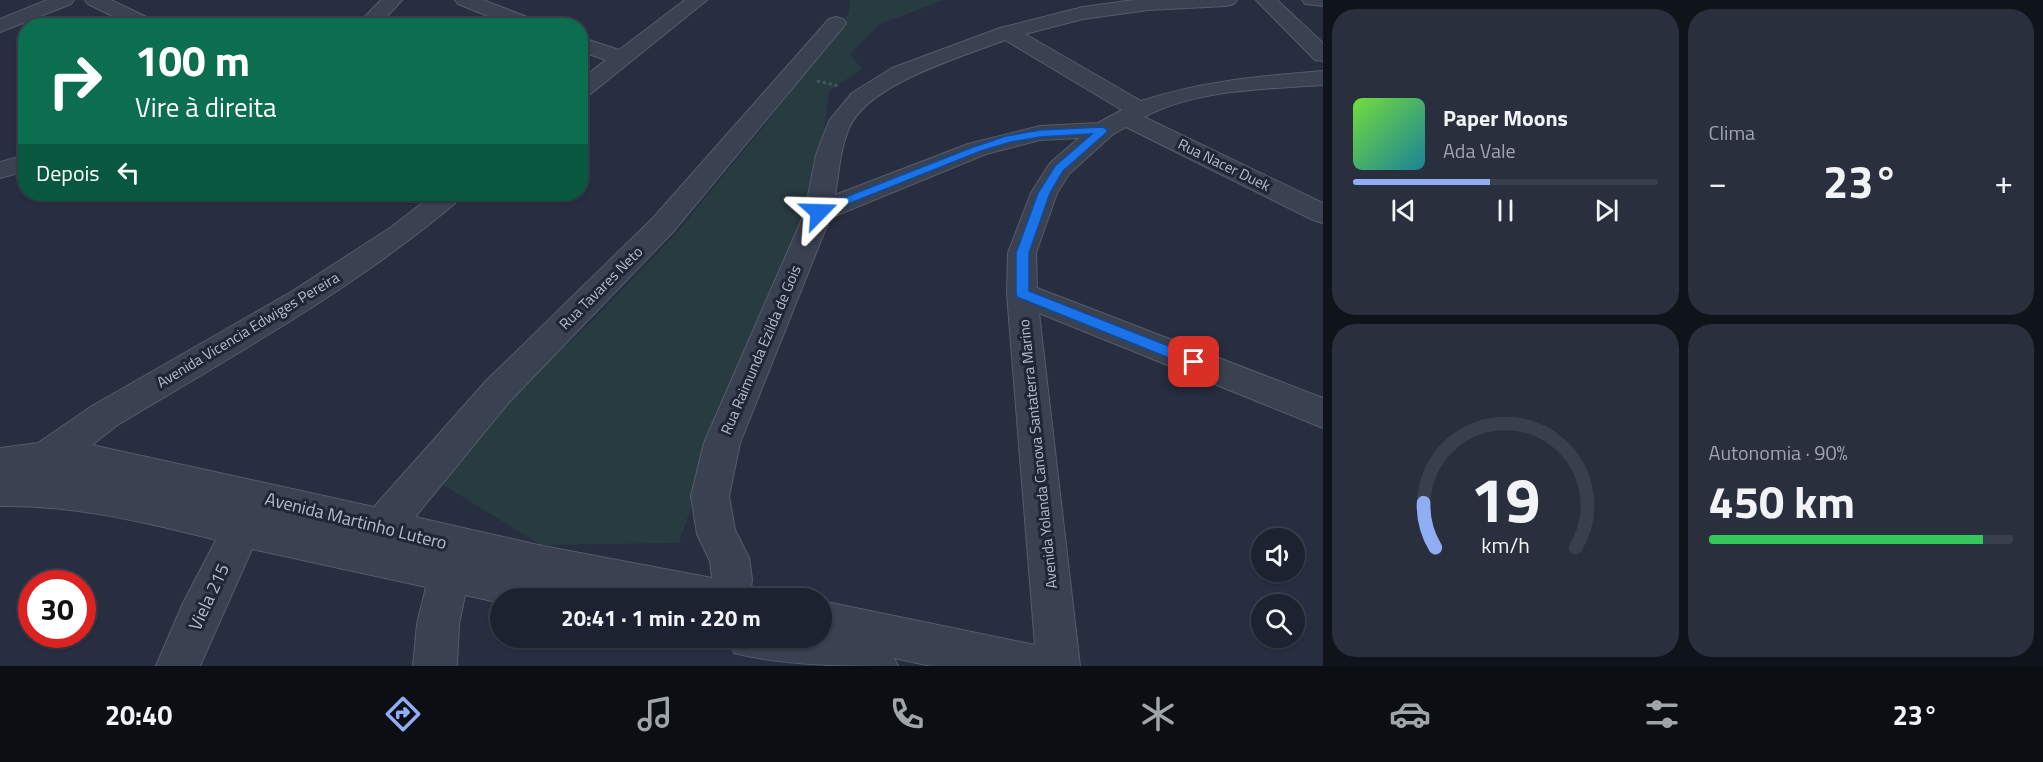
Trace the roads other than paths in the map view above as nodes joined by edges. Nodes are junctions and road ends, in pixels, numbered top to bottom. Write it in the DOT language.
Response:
graph roads {
  1 [pos="64,0"];
  2 [pos="95,0"];
  3 [pos="392,0"];
  4 [pos="465,0"];
  5 [pos="1227,0"];
  6 [pos="1266,0"];
  7 [pos="1312,0"];
  8 [pos="1323,0"];
  9 [pos="696,2"];
  10 [pos="20,18"];
  11 [pos="133,18"];
  12 [pos="374,18"];
  13 [pos="512,18"];
  14 [pos="18,19"];
  15 [pos="836,23"];
  16 [pos="0,26"];
  17 [pos="1007,32"];
  18 [pos="588,46"];
  19 [pos="1323,55"];
  20 [pos="623,59"];
  21 [pos="1323,78"];
  22 [pos="588,85"];
  23 [pos="1122,119"];
  24 [pos="18,165"];
  25 [pos="0,170"];
  26 [pos="441,201"];
  27 [pos="819,212"];
  28 [pos="1323,214"];
  29 [pos="1022,294"];
  30 [pos="1323,413"];
  31 [pos="41,459"];
  32 [pos="5,480"];
  33 [pos="242,528"];
  34 [pos="374,541"];
  35 [pos="450,572"];
  36 [pos="525,588"];
  37 [pos="659,588"];
  38 [pos="731,588"];
  39 [pos="832,624"];
  40 [pos="794,648"];
  41 [pos="178,666"];
  42 [pos="435,666"];
  43 [pos="876,666"];
  44 [pos="1034,666"];
  45 [pos="1058,666"];
  1 -- 10 [label="street"];
  2 -- 11 [label="street"];
  3 -- 12 [label="street"];
  4 -- 13 [label="street"];
  5 -- 17 [label="street, Rua Raimunda Ezilda de Gois"];
  6 -- 19 [label="street"];
  7 -- 8 [label="street"];
  9 -- 20 [label="street"];
  14 -- 16 [label="street"];
  15 -- 34 [label="street, Rua Tavares Neto"];
  17 -- 23 [label="street, Rua Nacer Duek"];
  17 -- 27 [label="street, Rua Raimunda Ezilda de Gois"];
  18 -- 20 [label="street"];
  20 -- 22 [label="street"];
  21 -- 23 [label="street"];
  23 -- 27 [label="street"];
  23 -- 28 [label="street, Rua Nacer Duek"];
  23 -- 29 [label="street, Avenida Yolanda Canova Santaterra Marino"];
  24 -- 25 [label="street"];
  26 -- 31 [label="street, Avenida Vicencia Edwiges Pereira"];
  27 -- 38 [label="street, Rua Raimunda Ezilda de Gois"];
  29 -- 30 [label="street"];
  29 -- 45 [label="street, Avenida Yolanda Canova Santaterra Marino"];
  31 -- 32 [label="street, Avenida Vicencia Edwiges Pereira"];
  31 -- 34 [label="street, Avenida Martinho Lutero"];
  32 -- 33 [label="street, Avenida Martinho Lutero"];
  33 -- 34 [label="street, Avenida Martinho Lutero"];
  33 -- 41 [label="street, Viela 215"];
  34 -- 35 [label="street, Avenida Martinho Lutero"];
  34 -- 37 [label="street, Avenida Martinho Lutero"];
  35 -- 36 [label="street, Avenida Martinho Lutero"];
  35 -- 42 [label="street"];
  39 -- 44 [label="street"];
  40 -- 43 [label="street"];
}
